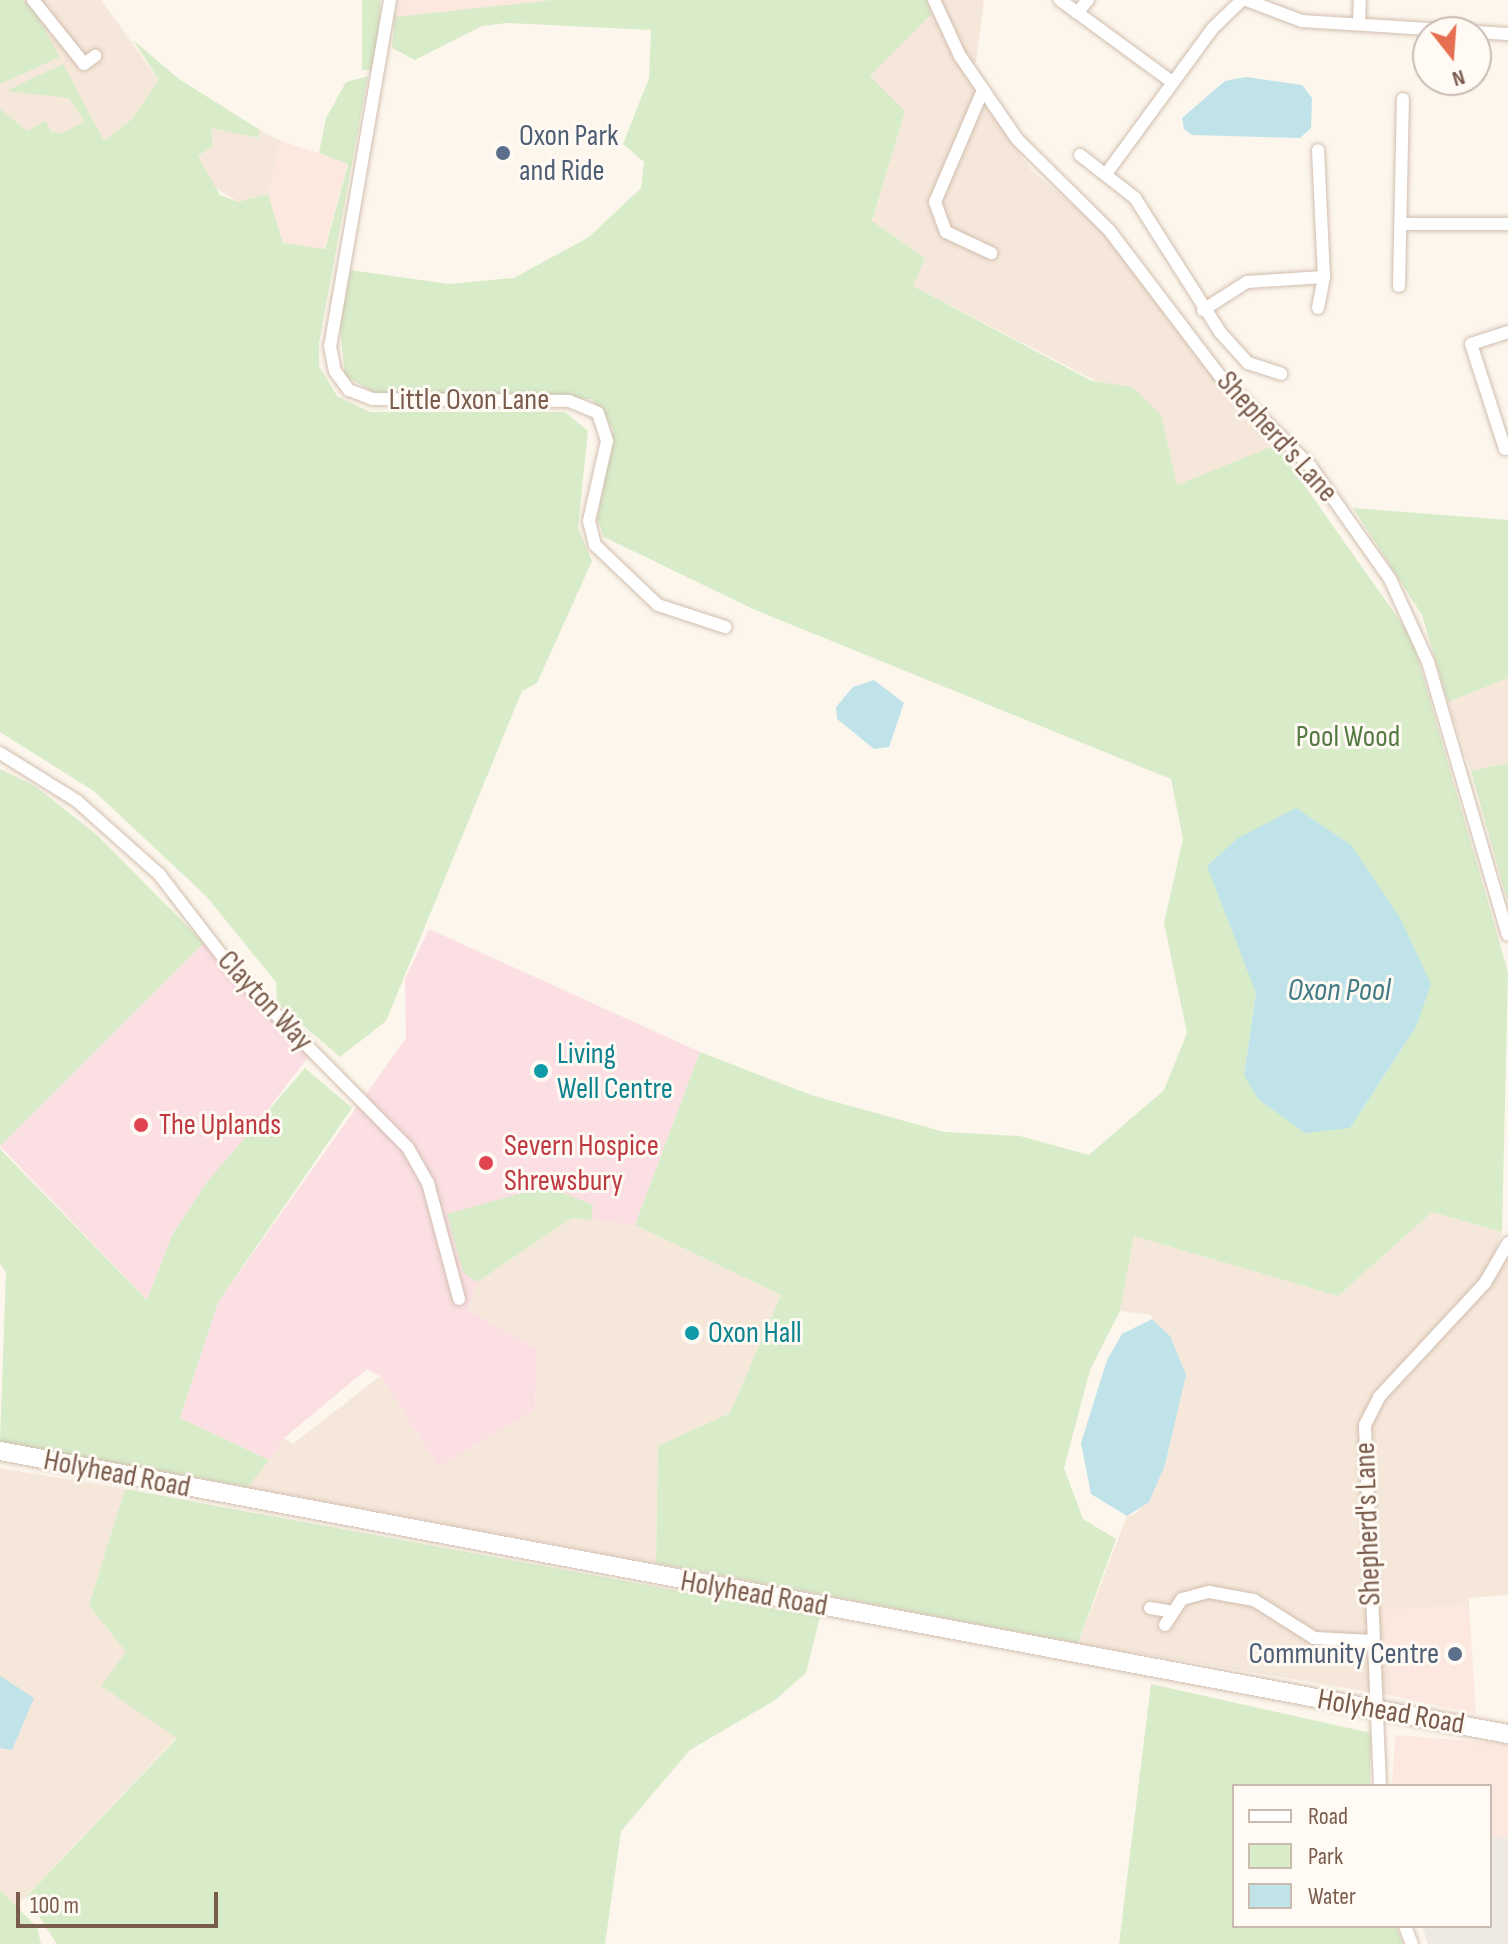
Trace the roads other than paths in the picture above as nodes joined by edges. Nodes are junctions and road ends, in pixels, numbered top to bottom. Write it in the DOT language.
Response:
graph roads {
  1 [pos="33,0"];
  2 [pos="390,0"];
  3 [pos="934,0"];
  4 [pos="1060,0"];
  5 [pos="1088,0"];
  6 [pos="1244,0"];
  7 [pos="1360,0"];
  8 [pos="1077,13"];
  9 [pos="1359,23"];
  10 [pos="1508,34"];
  11 [pos="95,56"];
  12 [pos="1172,82"];
  13 [pos="983,90"];
  14 [pos="1403,99"];
  15 [pos="1318,150"];
  16 [pos="1080,155"];
  17 [pos="1106,174"];
  18 [pos="1404,224"];
  19 [pos="1508,224"];
  20 [pos="991,253"];
  21 [pos="1324,277"];
  22 [pos="1399,286"];
  23 [pos="1318,308"];
  24 [pos="1203,310"];
  25 [pos="1508,332"];
  26 [pos="1281,374"];
  27 [pos="1505,449"];
  28 [pos="725,627"];
  29 [pos="0,753"];
  30 [pos="1508,935"];
  31 [pos="1508,1243"];
  32 [pos="459,1299"];
  33 [pos="0,1451"];
  34 [pos="1150,1608"];
  35 [pos="1168,1611"];
  36 [pos="1165,1625"];
  37 [pos="1373,1641"];
  38 [pos="1378,1712"];
  39 [pos="1508,1734"];
  40 [pos="1380,1784"];
  1 -- 11 [label="street"];
  2 -- 28 [label="street, Little Oxon Lane"];
  3 -- 13 [label="street, Shepherd's Lane"];
  4 -- 8 [label="street"];
  5 -- 8 [label="street"];
  6 -- 9 [label="street"];
  6 -- 12 [label="street"];
  7 -- 9 [label="street"];
  8 -- 12 [label="street"];
  9 -- 10 [label="street"];
  12 -- 17 [label="street"];
  13 -- 20 [label="street"];
  13 -- 30 [label="street, Shepherd's Lane"];
  14 -- 18 [label="street"];
  15 -- 21 [label="street"];
  16 -- 17 [label="street"];
  17 -- 24 [label="street"];
  18 -- 19 [label="street"];
  18 -- 22 [label="street"];
  21 -- 23 [label="street"];
  21 -- 24 [label="street"];
  24 -- 26 [label="street"];
  25 -- 27 [label="street"];
  29 -- 32 [label="street, Clayton Way"];
  31 -- 37 [label="street, Shepherd's Lane"];
  33 -- 38 [label="main road, Holyhead Road"];
  34 -- 35 [label="street"];
  35 -- 36 [label="street"];
  35 -- 37 [label="street"];
  37 -- 38 [label="street, Shepherd's Lane"];
  38 -- 39 [label="main road, Holyhead Road"];
  38 -- 40 [label="street, Shepherd's Lane"];
}
